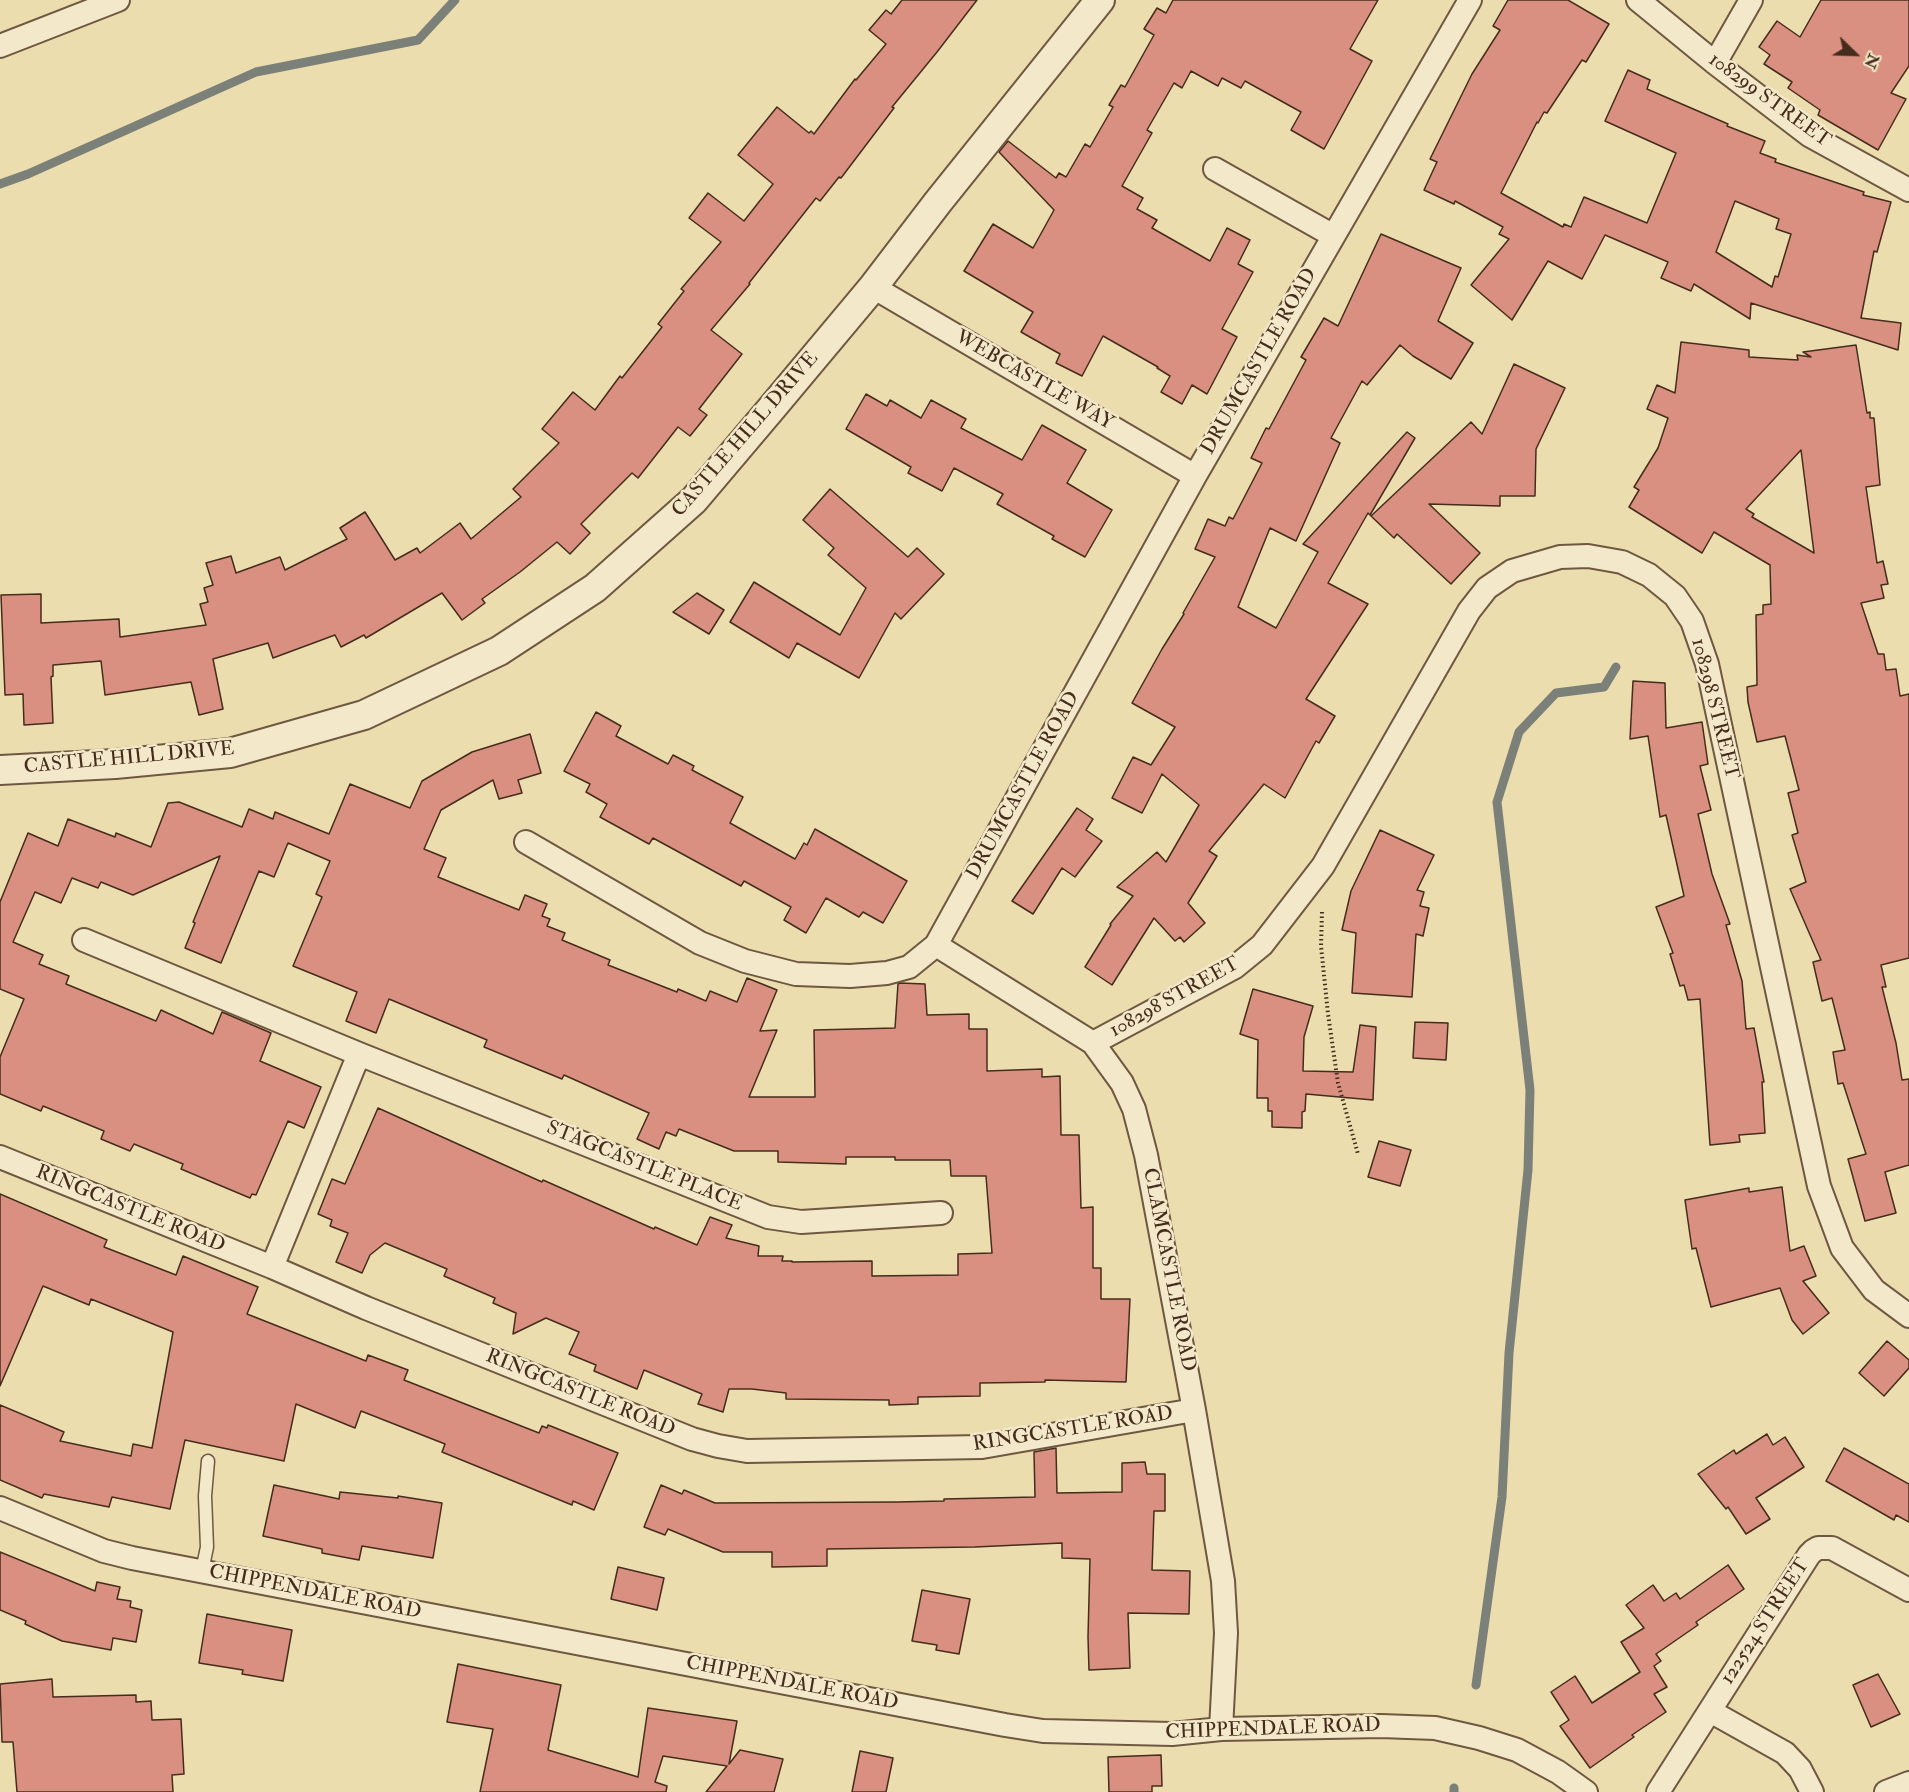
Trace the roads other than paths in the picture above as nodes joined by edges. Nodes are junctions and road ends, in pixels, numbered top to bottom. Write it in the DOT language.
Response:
graph roads {
  1 [pos="118,0"];
  2 [pos="1101,0"];
  3 [pos="1470,0"];
  4 [pos="1638,0"];
  5 [pos="1751,0"];
  6 [pos="0,46"];
  7 [pos="1715,63"];
  8 [pos="1215,169"];
  9 [pos="1909,190"];
  10 [pos="1332,236"];
  11 [pos="873,287"];
  12 [pos="1195,476"];
  13 [pos="0,770"];
  14 [pos="526,842"];
  15 [pos="84,940"];
  16 [pos="936,945"];
  17 [pos="1094,1043"];
  18 [pos="359,1054"];
  19 [pos="0,1157"];
  20 [pos="940,1213"];
  21 [pos="272,1267"];
  22 [pos="1909,1316"];
  23 [pos="1194,1410"];
  24 [pos="208,1461"];
  25 [pos="0,1508"];
  26 [pos="202,1571"];
  27 [pos="1909,1590"];
  28 [pos="1710,1711"];
  29 [pos="1221,1729"];
  30 [pos="1909,1783"];
  31 [pos="1586,1792"];
  32 [pos="1658,1792"];
  33 [pos="1812,1792"];
  34 [pos="1886,1792"];
  1 -- 6 [label="street"];
  2 -- 11 [label="street, CASTLE HILL DRIVE"];
  3 -- 10 [label="street, DRUMCASTLE ROAD"];
  4 -- 7 [label="street, 108299 STREET"];
  5 -- 7 [label="street"];
  7 -- 9 [label="street, 108299 STREET"];
  8 -- 10 [label="street"];
  10 -- 12 [label="street, DRUMCASTLE ROAD"];
  11 -- 12 [label="street, WEBCASTLE WAY"];
  11 -- 13 [label="street, CASTLE HILL DRIVE"];
  12 -- 16 [label="street, DRUMCASTLE ROAD"];
  14 -- 16 [label="street, DRUMCASTLE ROAD"];
  15 -- 18 [label="street, STAGCASTLE PLACE"];
  16 -- 17 [label="street, CLAMCASTLE ROAD"];
  17 -- 22 [label="street, 108298 STREET"];
  17 -- 23 [label="street, CLAMCASTLE ROAD"];
  18 -- 20 [label="street, STAGCASTLE PLACE"];
  18 -- 21 [label="street"];
  19 -- 21 [label="street, RINGCASTLE ROAD"];
  21 -- 23 [label="street, RINGCASTLE ROAD"];
  23 -- 29 [label="street, CLAMCASTLE ROAD"];
  24 -- 26 [label="lane"];
  25 -- 26 [label="street, CHIPPENDALE ROAD"];
  26 -- 29 [label="street, CHIPPENDALE ROAD"];
  27 -- 28 [label="street, 122524 STREET"];
  28 -- 32 [label="street, 122524 STREET"];
  28 -- 33 [label="street"];
  29 -- 31 [label="street, CHIPPENDALE ROAD"];
  30 -- 34 [label="street"];
}
